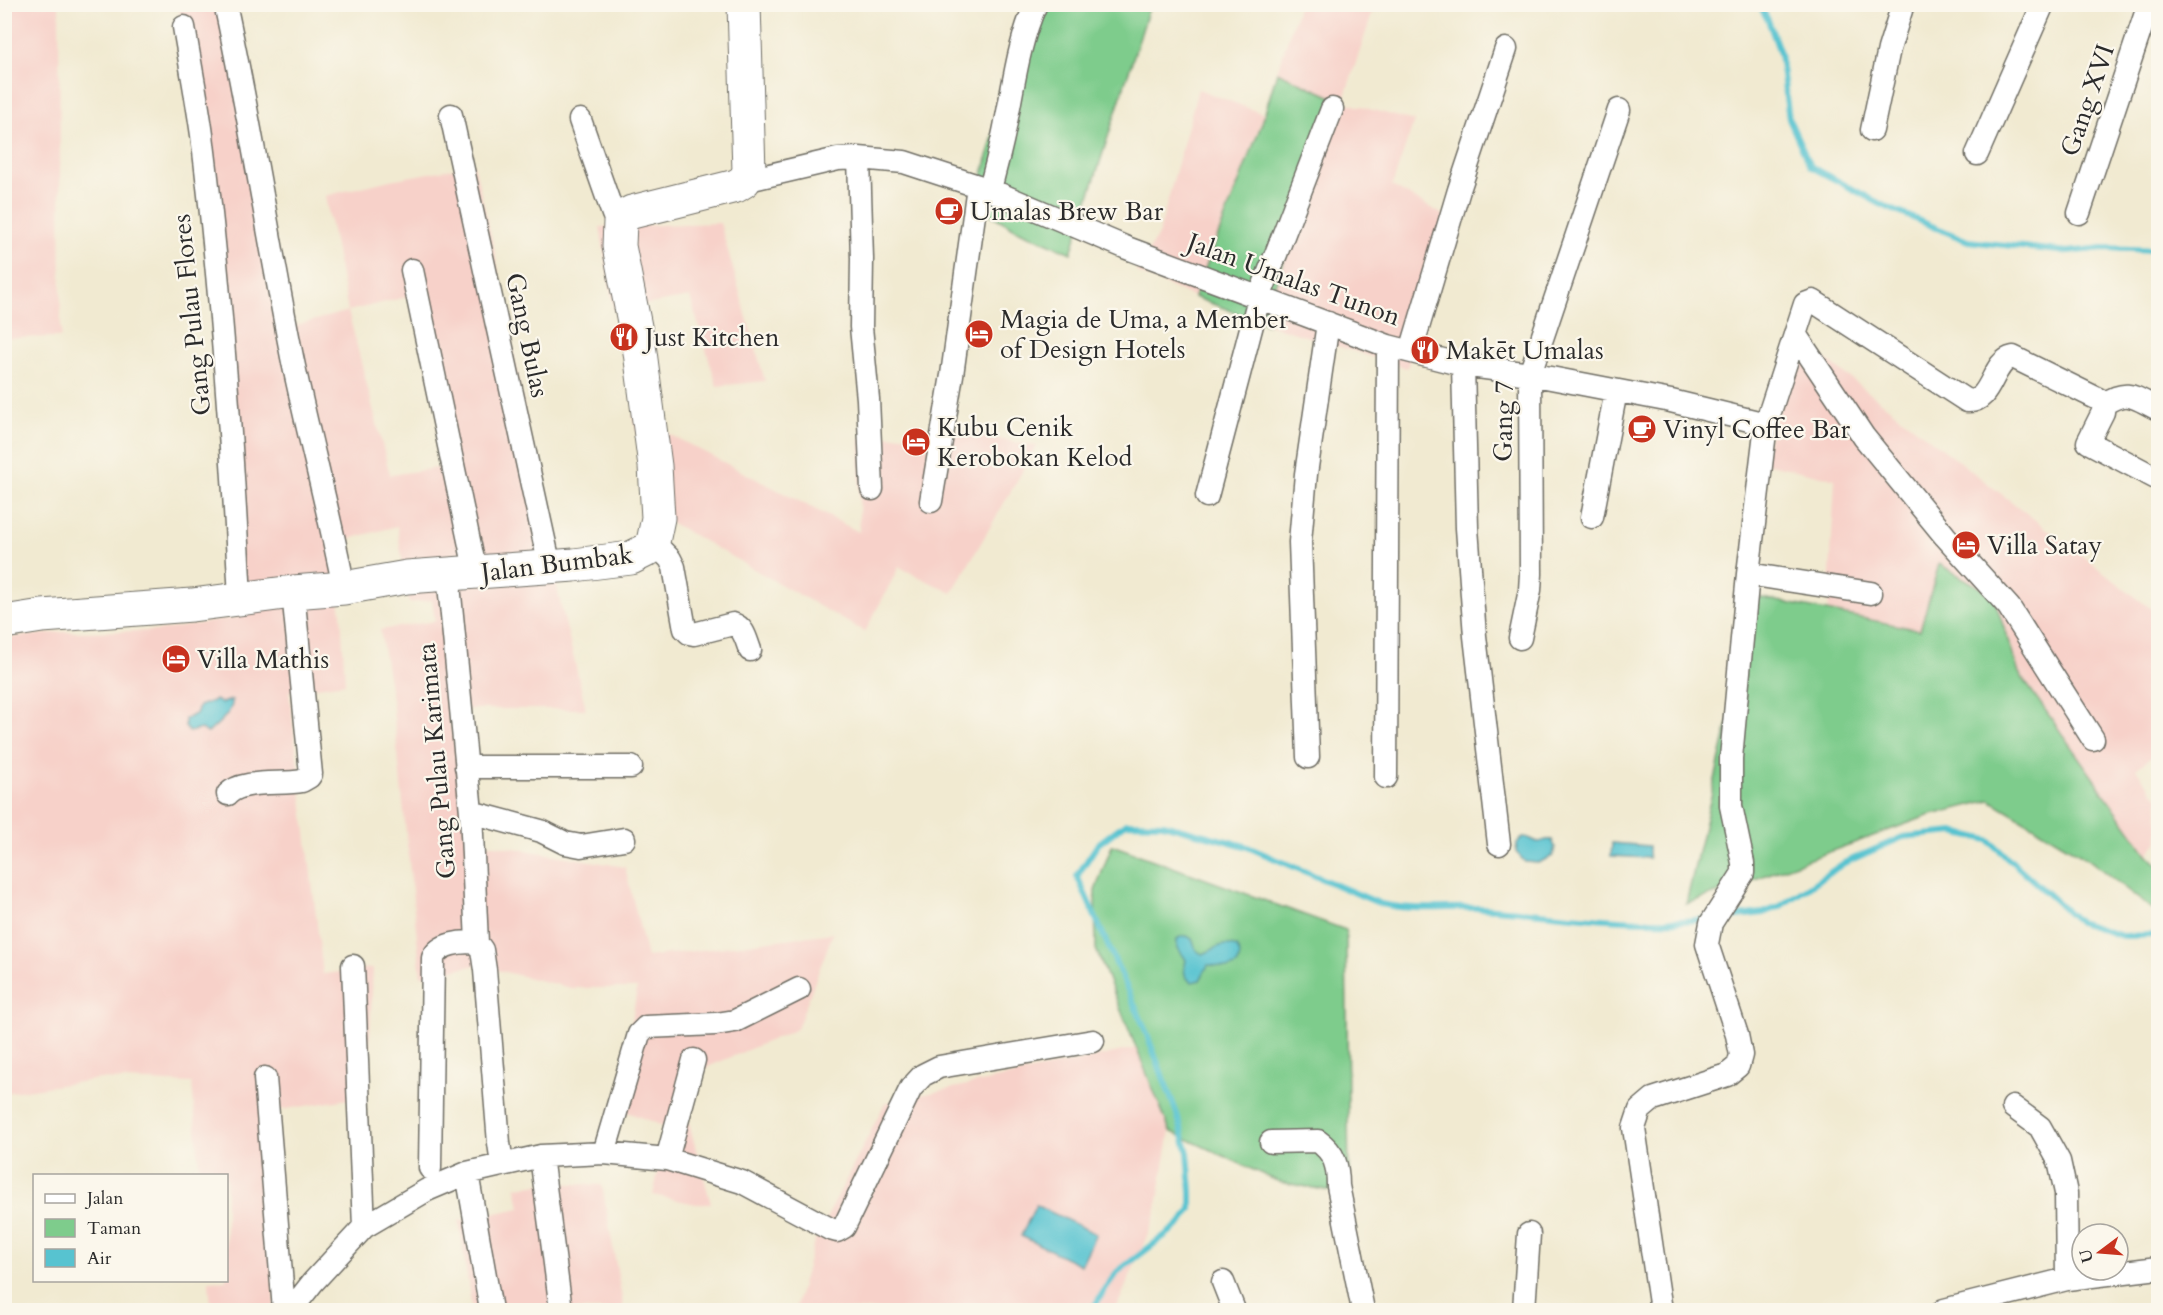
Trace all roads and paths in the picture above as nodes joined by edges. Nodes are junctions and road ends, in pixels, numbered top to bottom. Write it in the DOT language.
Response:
graph roads {
  1 [pos="227,4"];
  2 [pos="744,4"];
  3 [pos="1036,4"];
  4 [pos="1903,4"];
  5 [pos="2043,4"];
  6 [pos="2149,4"];
  7 [pos="184,27"];
  8 [pos="1506,48"];
  9 [pos="1332,109"];
  10 [pos="1618,110"];
  11 [pos="451,115"];
  12 [pos="580,120"];
  13 [pos="1872,130"];
  14 [pos="1977,154"];
  15 [pos="859,158"];
  16 [pos="744,181"];
  17 [pos="984,188"];
  18 [pos="2079,213"];
  19 [pos="620,222"];
  20 [pos="412,270"];
  21 [pos="1259,298"];
  22 [pos="1328,323"];
  23 [pos="1795,334"];
  24 [pos="1388,346"];
  25 [pos="1411,351"];
  26 [pos="1463,365"];
  27 [pos="1530,374"];
  28 [pos="1616,391"];
  29 [pos="2104,404"];
  30 [pos="2158,409"];
  31 [pos="1766,424"];
  32 [pos="2158,479"];
  33 [pos="872,489"];
  34 [pos="1207,496"];
  35 [pos="932,501"];
  36 [pos="1592,517"];
  37 [pos="653,542"];
  38 [pos="550,567"];
  39 [pos="462,574"];
  40 [pos="1748,574"];
  41 [pos="344,588"];
  42 [pos="293,592"];
  43 [pos="1871,593"];
  44 [pos="240,598"];
  45 [pos="4,622"];
  46 [pos="1520,638"];
  47 [pos="750,650"];
  48 [pos="2093,739"];
  49 [pos="1308,757"];
  50 [pos="466,767"];
  51 [pos="631,767"];
  52 [pos="1386,777"];
  53 [pos="228,794"];
  54 [pos="471,812"];
  55 [pos="624,839"];
  56 [pos="1499,844"];
  57 [pos="477,943"];
  58 [pos="353,966"];
  59 [pos="798,989"];
  60 [pos="1093,1041"];
  61 [pos="694,1060"];
  62 [pos="265,1078"];
  63 [pos="2013,1107"];
  64 [pos="1271,1142"];
  65 [pos="604,1153"];
  66 [pos="541,1156"];
  67 [pos="667,1159"];
  68 [pos="502,1164"];
  69 [pos="430,1168"];
  70 [pos="467,1173"];
  71 [pos="364,1227"];
  72 [pos="1529,1234"];
  73 [pos="2158,1268"];
  74 [pos="2067,1280"];
  75 [pos="1223,1282"];
  76 [pos="284,1311"];
  77 [pos="291,1311"];
  78 [pos="491,1311"];
  79 [pos="561,1311"];
  80 [pos="1233,1311"];
  81 [pos="1363,1311"];
  82 [pos="1524,1311"];
  83 [pos="1661,1311"];
  84 [pos="1944,1311"];
  1 -- 41 [label="street"];
  2 -- 16 [label="street"];
  3 -- 17 [label="street"];
  4 -- 13 [label="street"];
  5 -- 14 [label="street"];
  6 -- 18 [label="street, Gang XVI"];
  7 -- 44 [label="street, Gang Pulau Flores"];
  8 -- 25 [label="street"];
  9 -- 21 [label="street"];
  10 -- 27 [label="street, Gang 7"];
  11 -- 38 [label="street, Gang Bulas"];
  12 -- 19 [label="street"];
  15 -- 16 [label="street, Jalan Umalas Tunon"];
  15 -- 17 [label="street, Jalan Umalas Tunon"];
  15 -- 33 [label="street"];
  16 -- 19 [label="street"];
  17 -- 21 [label="street, Jalan Umalas Tunon"];
  17 -- 35 [label="street"];
  19 -- 37 [label="street, Jalan Bumbak"];
  20 -- 39 [label="street, Gang Pulau Karimata"];
  21 -- 22 [label="street, Jalan Umalas Tunon"];
  21 -- 34 [label="street"];
  22 -- 24 [label="street, Jalan Umalas Tunon"];
  22 -- 49 [label="street"];
  23 -- 29 [label="street"];
  23 -- 31 [label="street"];
  23 -- 48 [label="street"];
  24 -- 25 [label="street, Jalan Umalas Tunon"];
  24 -- 52 [label="street"];
  25 -- 26 [label="street, Jalan Umalas Tunon"];
  26 -- 27 [label="street, Jalan Umalas Tunon"];
  26 -- 56 [label="street"];
  27 -- 28 [label="street, Jalan Umalas Tunon"];
  27 -- 46 [label="street, Gang 7"];
  28 -- 31 [label="street, Jalan Umalas Tunon"];
  28 -- 36 [label="street"];
  29 -- 30 [label="street"];
  29 -- 32 [label="street"];
  31 -- 40 [label="street"];
  37 -- 38 [label="street, Jalan Bumbak"];
  37 -- 47 [label="street"];
  38 -- 39 [label="street, Jalan Bumbak"];
  39 -- 41 [label="street, Jalan Bumbak"];
  39 -- 50 [label="street, Gang Pulau Karimata"];
  40 -- 43 [label="street"];
  40 -- 83 [label="street"];
  41 -- 42 [label="street, Jalan Bumbak"];
  42 -- 44 [label="street, Jalan Bumbak"];
  42 -- 53 [label="street"];
  44 -- 45 [label="street, Jalan Bumbak"];
  50 -- 51 [label="street"];
  50 -- 54 [label="street, Gang Pulau Karimata"];
  54 -- 55 [label="street"];
  54 -- 57 [label="street, Gang Pulau Karimata"];
  57 -- 68 [label="street, Gang Pulau Karimata"];
  57 -- 69 [label="street"];
  58 -- 71 [label="street"];
  59 -- 65 [label="street"];
  60 -- 67 [label="street"];
  61 -- 67 [label="street"];
  62 -- 76 [label="street"];
  63 -- 74 [label="street"];
  64 -- 81 [label="street"];
  65 -- 66 [label="street"];
  65 -- 67 [label="street"];
  66 -- 68 [label="street"];
  66 -- 79 [label="street"];
  68 -- 70 [label="street"];
  70 -- 71 [label="street"];
  70 -- 78 [label="street"];
  71 -- 77 [label="street"];
  72 -- 82 [label="street"];
  73 -- 74 [label="street"];
  74 -- 84 [label="street"];
  75 -- 80 [label="street"];
}
